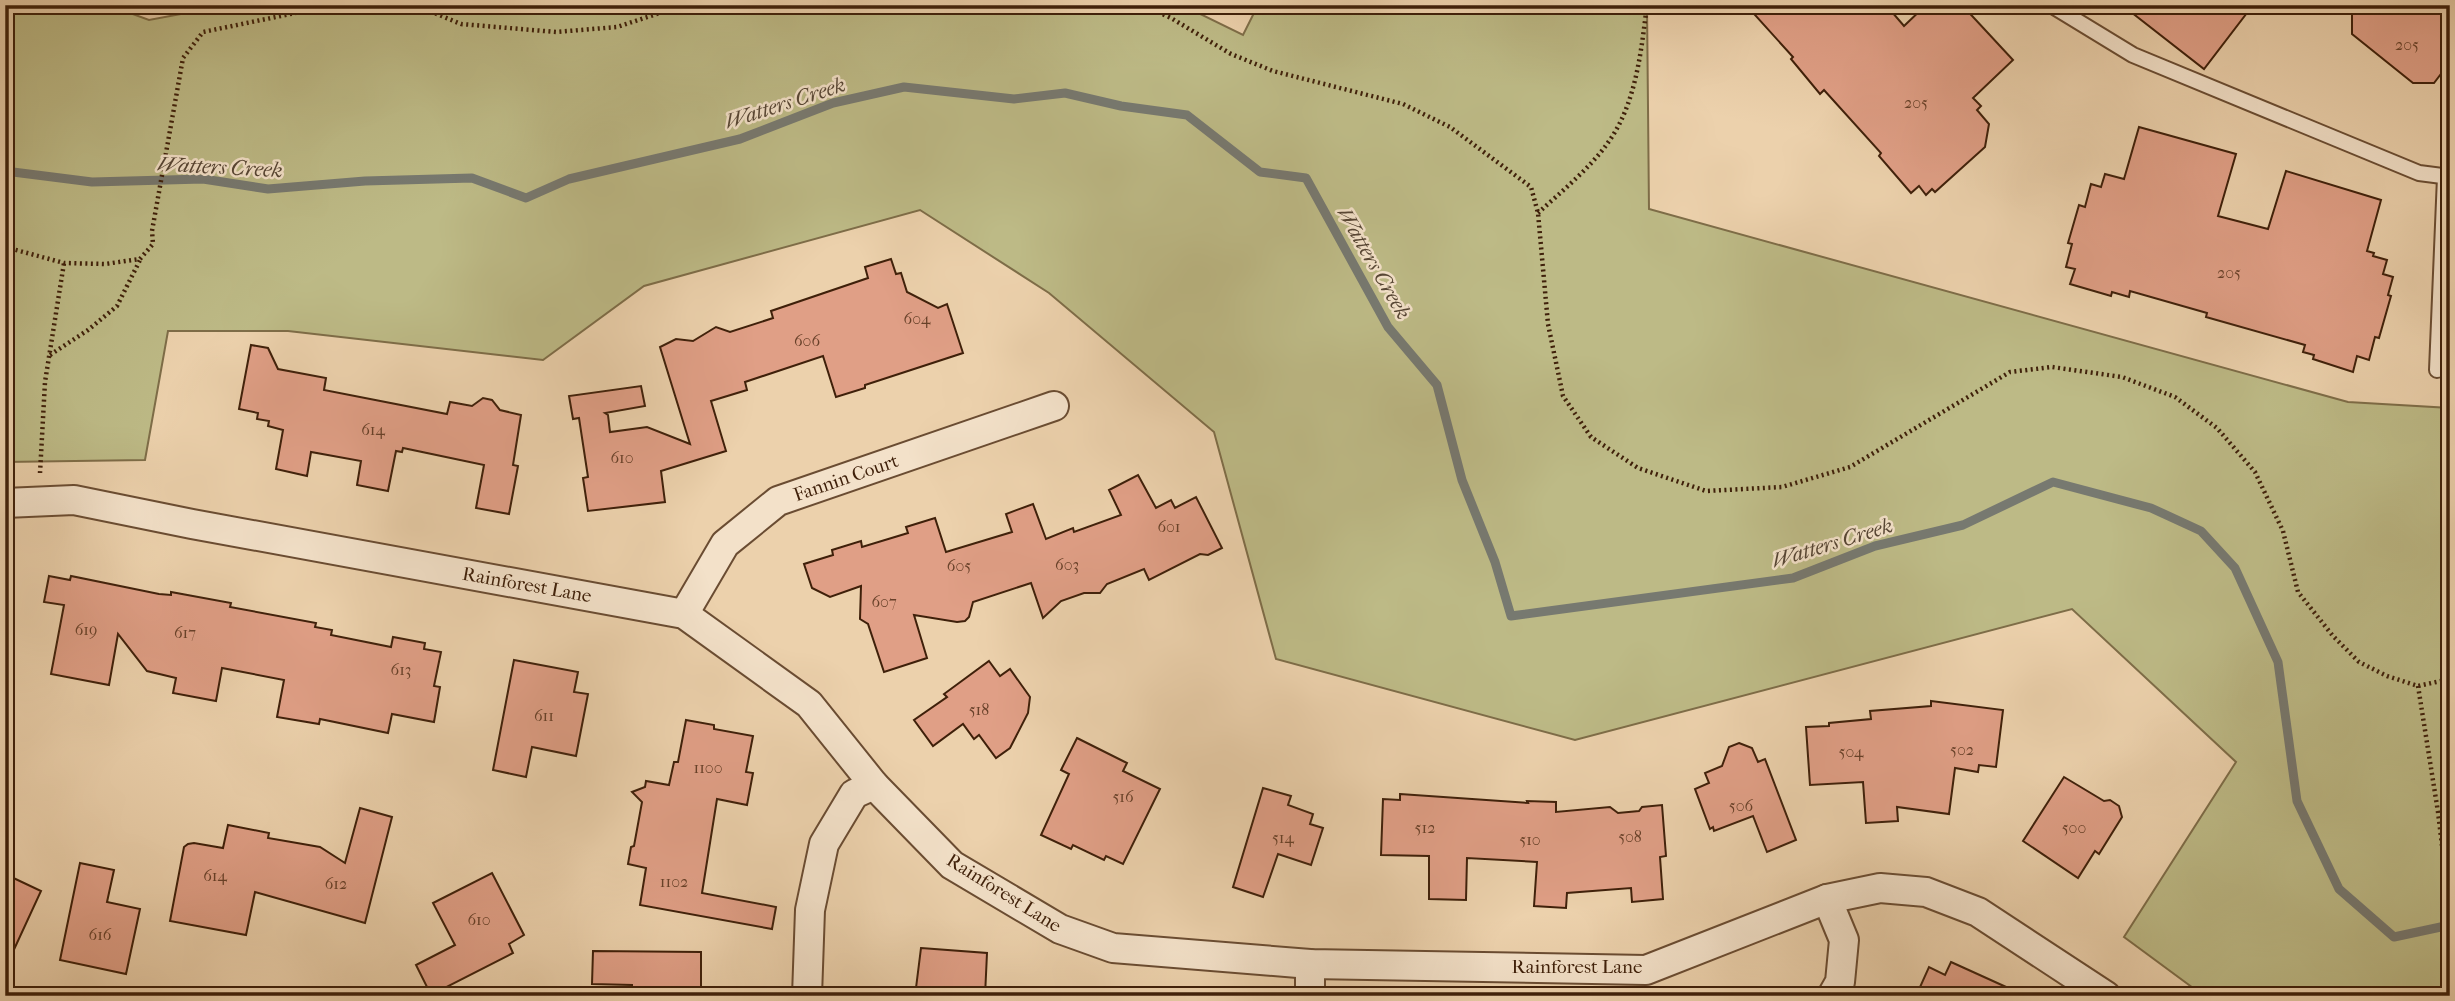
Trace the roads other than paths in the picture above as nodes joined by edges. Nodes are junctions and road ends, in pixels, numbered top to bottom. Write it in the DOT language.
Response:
graph roads {
  1 [pos="2051,5"];
  2 [pos="2447,177"];
  3 [pos="2437,370"];
  4 [pos="1054,406"];
  5 [pos="5,503"];
  6 [pos="684,614"];
  7 [pos="874,785"];
  8 [pos="1828,900"];
  9 [pos="1310,964"];
  10 [pos="2092,992"];
  11 [pos="807,996"];
  12 [pos="1310,996"];
  13 [pos="1832,996"];
  1 -- 2 [label="lane"];
  2 -- 3 [label="lane"];
  4 -- 6 [label="street, Fannin Court"];
  5 -- 6 [label="street, Rainforest Lane"];
  6 -- 7 [label="street, Rainforest Lane"];
  7 -- 9 [label="street, Rainforest Lane"];
  7 -- 11 [label="street"];
  8 -- 9 [label="street, Rainforest Lane"];
  8 -- 10 [label="street, Rainforest Lane"];
  8 -- 13 [label="street"];
  9 -- 12 [label="street"];
}
